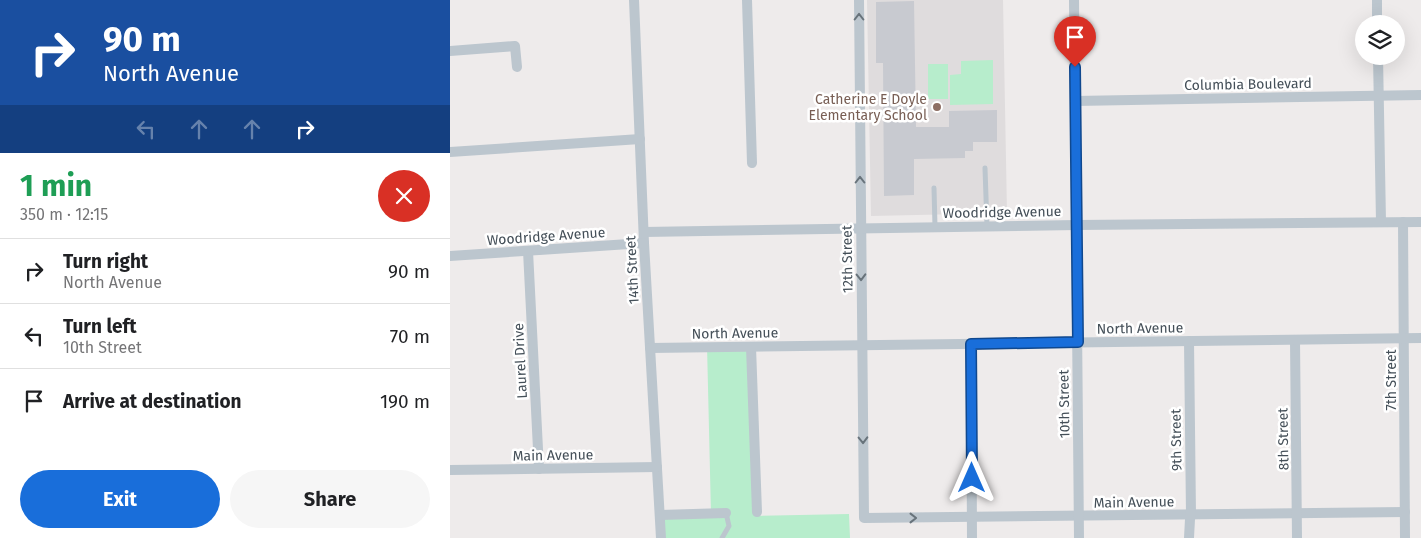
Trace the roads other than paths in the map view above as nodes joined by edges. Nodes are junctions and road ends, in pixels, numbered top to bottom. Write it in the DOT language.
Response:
graph roads {
  1 [pos="634,0"];
  2 [pos="747,0"];
  3 [pos="859,0"];
  4 [pos="1074,0"];
  5 [pos="1377,0"];
  6 [pos="1377,15"];
  7 [pos="450,51"];
  8 [pos="1378,65"];
  9 [pos="517,67"];
  10 [pos="1378,95"];
  11 [pos="1421,96"];
  12 [pos="1075,101"];
  13 [pos="640,139"];
  14 [pos="450,152"];
  15 [pos="752,163"];
  16 [pos="985,168"];
  17 [pos="934,188"];
  18 [pos="1381,222"];
  19 [pos="1403,222"];
  20 [pos="1421,222"];
  21 [pos="1076,224"];
  22 [pos="987,226"];
  23 [pos="935,227"];
  24 [pos="861,228"];
  25 [pos="644,238"];
  26 [pos="528,251"];
  27 [pos="450,256"];
  28 [pos="1421,338"];
  29 [pos="1405,339"];
  30 [pos="1295,340"];
  31 [pos="1188,341"];
  32 [pos="1078,342"];
  33 [pos="971,344"];
  34 [pos="862,345"];
  35 [pos="751,346"];
  36 [pos="650,348"];
  37 [pos="657,467"];
  38 [pos="539,469"];
  39 [pos="450,470"];
  40 [pos="756,512"];
  41 [pos="1405,512"];
  42 [pos="726,513"];
  43 [pos="1297,513"];
  44 [pos="660,515"];
  45 [pos="1191,515"];
  46 [pos="1079,516"];
  47 [pos="972,517"];
  48 [pos="864,518"];
  49 [pos="661,538"];
  50 [pos="722,538"];
  51 [pos="972,538"];
  52 [pos="1079,538"];
  53 [pos="1190,538"];
  54 [pos="1297,538"];
  55 [pos="1405,538"];
  1 -- 13 [label="street, 14th Street"];
  2 -- 15 [label="street"];
  24 -- 3 [label="street, 12th Street, one-way"];
  4 -- 12 [label="street, 10th Street"];
  5 -- 6 [label="street"];
  7 -- 9 [label="street"];
  8 -- 10 [label="street"];
  10 -- 11 [label="street, Columbia Boulevard"];
  10 -- 12 [label="street, Columbia Boulevard"];
  10 -- 18 [label="street"];
  12 -- 21 [label="street, 10th Street"];
  13 -- 14 [label="street"];
  13 -- 25 [label="street, 14th Street"];
  16 -- 22 [label="lane"];
  17 -- 23 [label="lane"];
  18 -- 19 [label="street, Woodridge Avenue"];
  18 -- 21 [label="street, Woodridge Avenue"];
  19 -- 20 [label="street, Woodridge Avenue"];
  19 -- 29 [label="street, 7th Street"];
  21 -- 22 [label="street, Woodridge Avenue"];
  21 -- 32 [label="street, 10th Street"];
  22 -- 23 [label="street, Woodridge Avenue"];
  23 -- 24 [label="street, Woodridge Avenue"];
  24 -- 25 [label="street, Woodridge Avenue"];
  24 -- 34 [label="street, 12th Street, one-way"];
  25 -- 26 [label="street, Woodridge Avenue"];
  25 -- 36 [label="street, 14th Street"];
  26 -- 27 [label="street, Woodridge Avenue"];
  26 -- 38 [label="street, Laurel Drive"];
  28 -- 29 [label="street, North Avenue"];
  29 -- 30 [label="street, North Avenue"];
  29 -- 41 [label="street, 7th Street"];
  30 -- 31 [label="street, North Avenue"];
  30 -- 43 [label="street, 8th Street"];
  31 -- 32 [label="street, North Avenue"];
  31 -- 45 [label="street, 9th Street"];
  32 -- 33 [label="street, North Avenue"];
  32 -- 46 [label="street, 10th Street"];
  33 -- 34 [label="street, North Avenue"];
  33 -- 47 [label="street"];
  34 -- 35 [label="street, North Avenue"];
  34 -- 48 [label="street, 12th Street, one-way"];
  35 -- 36 [label="street, North Avenue"];
  35 -- 40 [label="street"];
  36 -- 37 [label="street, 14th Street"];
  37 -- 38 [label="street, Main Avenue"];
  37 -- 44 [label="street, 14th Street"];
  38 -- 39 [label="street, Main Avenue"];
  41 -- 43 [label="street, Main Avenue"];
  41 -- 55 [label="street, 7th Street"];
  42 -- 44 [label="street"];
  42 -- 50 [label="lane"];
  43 -- 45 [label="street, Main Avenue"];
  43 -- 54 [label="street, 8th Street"];
  44 -- 49 [label="street, 14th Street"];
  45 -- 46 [label="street, Main Avenue"];
  45 -- 53 [label="street, 9th Street"];
  46 -- 47 [label="street, Main Avenue"];
  46 -- 52 [label="street, 10th Street"];
  48 -- 47 [label="street, Main Avenue, one-way"];
  47 -- 51 [label="street"];
}
